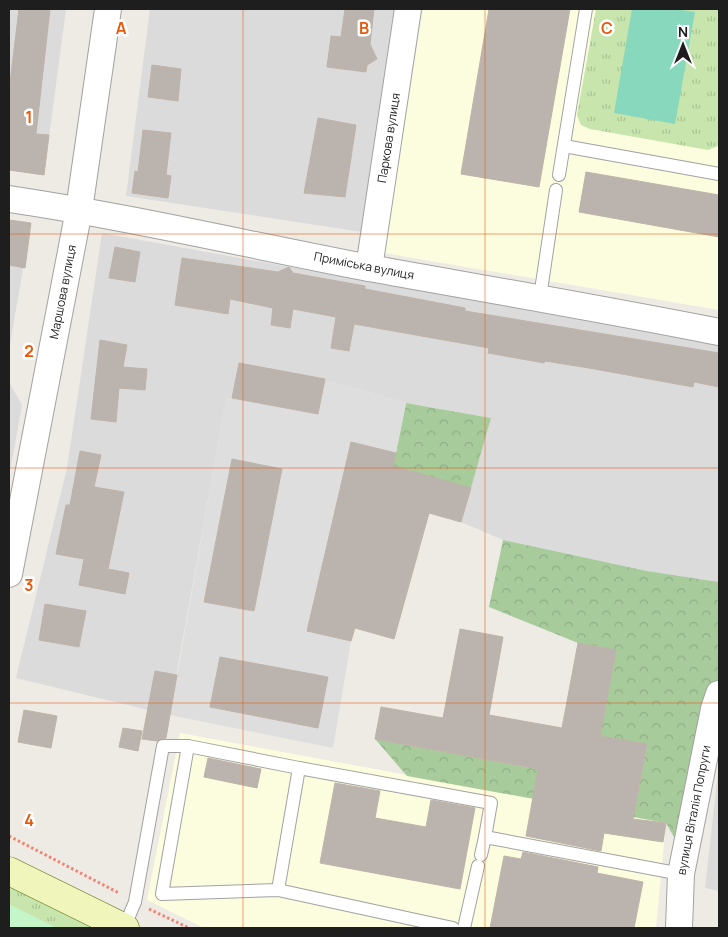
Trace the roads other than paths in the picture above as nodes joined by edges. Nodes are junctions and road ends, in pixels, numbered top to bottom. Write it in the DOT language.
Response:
graph roads {
  1 [pos="108,9"];
  2 [pos="408,9"];
  3 [pos="586,9"];
  4 [pos="564,146"];
  5 [pos="719,174"];
  6 [pos="559,175"];
  7 [pos="556,190"];
  8 [pos="9,199"];
  9 [pos="79,210"];
  10 [pos="369,268"];
  11 [pos="540,297"];
  12 [pos="719,332"];
  13 [pos="9,574"];
  14 [pos="719,694"];
  15 [pos="188,746"];
  16 [pos="299,768"];
  17 [pos="485,837"];
  18 [pos="9,871"];
  19 [pos="681,874"];
  20 [pos="278,890"];
  21 [pos="124,928"];
  22 [pos="453,928"];
  23 [pos="464,928"];
  24 [pos="680,928"];
  1 -- 9 [label="street, Маршова вулиця"];
  2 -- 10 [label="street, Паркова вулиця"];
  3 -- 4 [label="lane"];
  4 -- 5 [label="lane"];
  4 -- 6 [label="lane"];
  7 -- 11 [label="lane"];
  8 -- 9 [label="street, Приміська вулиця"];
  9 -- 10 [label="street, Приміська вулиця"];
  9 -- 13 [label="street, Маршова вулиця"];
  10 -- 11 [label="street, Приміська вулиця"];
  11 -- 12 [label="street, Приміська вулиця"];
  14 -- 19 [label="street, вулиця Віталія Попруги"];
  15 -- 16 [label="lane"];
  15 -- 20 [label="lane"];
  15 -- 21 [label="lane"];
  16 -- 17 [label="lane"];
  16 -- 20 [label="lane"];
  17 -- 19 [label="lane"];
  17 -- 23 [label="lane"];
  18 -- 21 [label="main road"];
  19 -- 24 [label="street, вулиця Віталія Попруги"];
  20 -- 22 [label="lane"];
}
